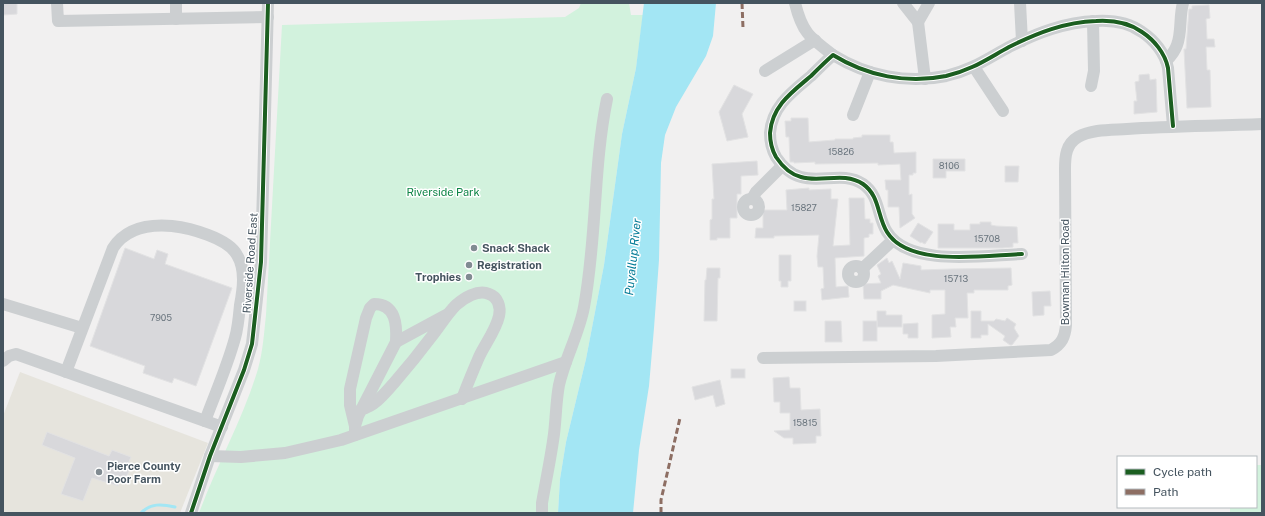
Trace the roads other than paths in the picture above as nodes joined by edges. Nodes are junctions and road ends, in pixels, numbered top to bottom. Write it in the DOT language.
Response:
graph roads {
  1 [pos="57,3"];
  2 [pos="176,3"];
  3 [pos="268,3"];
  4 [pos="795,3"];
  5 [pos="903,3"];
  6 [pos="929,3"];
  7 [pos="1020,3"];
  8 [pos="1183,3"];
  9 [pos="268,17"];
  10 [pos="176,19"];
  11 [pos="1093,21"];
  12 [pos="918,22"];
  13 [pos="815,40"];
  14 [pos="1022,41"];
  15 [pos="833,55"];
  16 [pos="1166,61"];
  17 [pos="974,67"];
  18 [pos="765,71"];
  19 [pos="870,72"];
  20 [pos="925,79"];
  21 [pos="1091,86"];
  22 [pos="607,99"];
  23 [pos="1003,111"];
  24 [pos="853,115"];
  25 [pos="1262,124"];
  26 [pos="1173,126"];
  27 [pos="782,166"];
  28 [pos="752,199"];
  29 [pos="893,240"];
  30 [pos="1022,254"];
  31 [pos="862,269"];
  32 [pos="3,304"];
  33 [pos="448,313"];
  34 [pos="82,328"];
  35 [pos="396,342"];
  36 [pos="763,358"];
  37 [pos="3,361"];
  38 [pos="566,362"];
  39 [pos="66,372"];
  40 [pos="462,399"];
  41 [pos="362,410"];
  42 [pos="205,421"];
  43 [pos="222,427"];
  44 [pos="355,431"];
  45 [pos="210,456"];
  46 [pos="191,513"];
  47 [pos="542,513"];
  1 -- 10 [label="street"];
  2 -- 10 [label="street"];
  3 -- 9 [label="street, Riverside Road East"];
  4 -- 13 [label="street"];
  5 -- 12 [label="street"];
  6 -- 12 [label="street"];
  7 -- 14 [label="street"];
  8 -- 16 [label="street"];
  9 -- 10 [label="street"];
  9 -- 43 [label="street, Riverside Road East"];
  11 -- 14 [label="street"];
  11 -- 16 [label="street"];
  11 -- 21 [label="street"];
  12 -- 20 [label="street"];
  13 -- 15 [label="street"];
  13 -- 18 [label="street"];
  14 -- 17 [label="street"];
  15 -- 19 [label="street"];
  15 -- 27 [label="street"];
  16 -- 26 [label="street"];
  17 -- 20 [label="street"];
  17 -- 23 [label="street"];
  19 -- 20 [label="street"];
  19 -- 24 [label="street"];
  22 -- 38 [label="street"];
  25 -- 26 [label="street, Bowman Hilton Road"];
  26 -- 36 [label="street, Bowman Hilton Road"];
  27 -- 28 [label="street"];
  27 -- 29 [label="street"];
  29 -- 30 [label="street"];
  29 -- 31 [label="street"];
  32 -- 34 [label="street"];
  33 -- 35 [label="street"];
  33 -- 40 [label="street"];
  33 -- 41 [label="street"];
  34 -- 39 [label="street"];
  34 -- 42 [label="street"];
  35 -- 41 [label="street"];
  35 -- 44 [label="street"];
  37 -- 39 [label="street"];
  38 -- 40 [label="street"];
  38 -- 47 [label="street"];
  39 -- 42 [label="street"];
  40 -- 44 [label="street"];
  41 -- 44 [label="street"];
  42 -- 43 [label="street"];
  43 -- 45 [label="street, Riverside Road East"];
  44 -- 45 [label="street"];
  45 -- 46 [label="street, Riverside Road East"];
}
